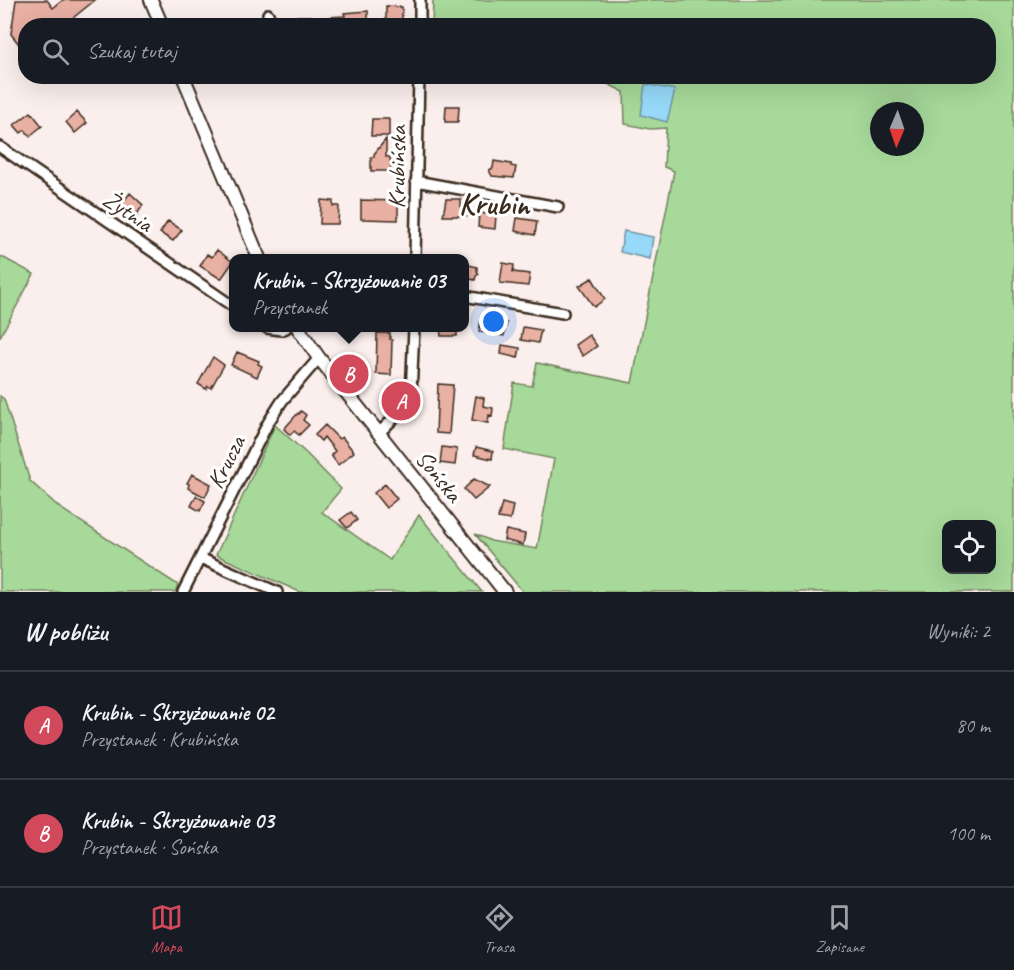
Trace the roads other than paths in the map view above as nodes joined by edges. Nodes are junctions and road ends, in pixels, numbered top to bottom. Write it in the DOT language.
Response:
graph roads {
  1 [pos="151,0"];
  2 [pos="420,0"];
  3 [pos="268,14"];
  4 [pos="159,18"];
  5 [pos="269,18"];
  6 [pos="420,18"];
  7 [pos="186,84"];
  8 [pos="419,84"];
  9 [pos="0,147"];
  10 [pos="416,181"];
  11 [pos="558,207"];
  12 [pos="257,254"];
  13 [pos="415,254"];
  14 [pos="469,297"];
  15 [pos="229,304"];
  16 [pos="563,313"];
  17 [pos="301,332"];
  18 [pos="414,332"];
  19 [pos="319,358"];
  20 [pos="379,433"];
  21 [pos="200,558"];
  22 [pos="183,592"];
  23 [pos="277,592"];
  24 [pos="505,592"];
  1 -- 4 [label="street"];
  2 -- 6 [label="street"];
  3 -- 5 [label="street"];
  7 -- 12 [label="street"];
  8 -- 10 [label="street, Krubińska"];
  9 -- 15 [label="street, Żytnia"];
  10 -- 11 [label="street"];
  10 -- 13 [label="street, Krubińska"];
  14 -- 16 [label="street"];
  17 -- 19 [label="street, Sońska"];
  18 -- 20 [label="street"];
  19 -- 20 [label="street, Sońska"];
  19 -- 21 [label="street, Krucza"];
  20 -- 24 [label="street, Sońska"];
  21 -- 22 [label="street, Krucza"];
  21 -- 23 [label="street"];
}
